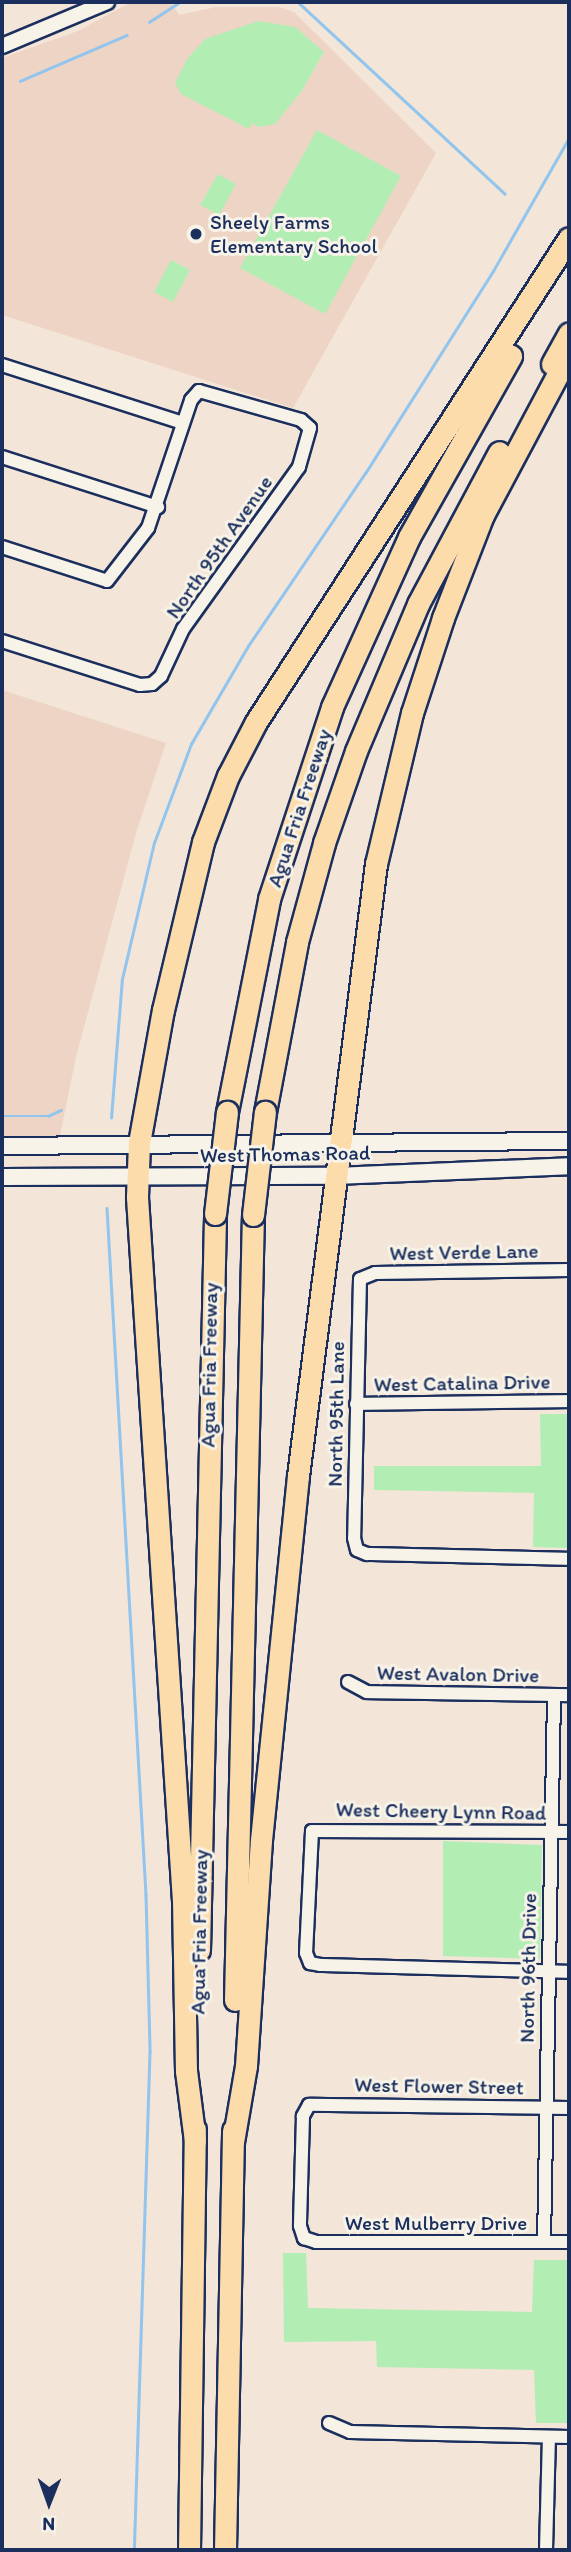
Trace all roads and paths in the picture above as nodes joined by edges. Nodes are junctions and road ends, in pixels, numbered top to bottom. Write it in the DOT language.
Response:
graph roads {
  1 [pos="107,2"];
  2 [pos="2,46"];
  3 [pos="569,238"];
  4 [pos="569,253"];
  5 [pos="569,333"];
  6 [pos="569,353"];
  7 [pos="2,366"];
  8 [pos="183,423"];
  9 [pos="2,457"];
  10 [pos="159,507"];
  11 [pos="2,547"];
  12 [pos="2,640"];
  13 [pos="339,1140"];
  14 [pos="569,1141"];
  15 [pos="139,1143"];
  16 [pos="2,1146"];
  17 [pos="569,1166"];
  18 [pos="335,1176"];
  19 [pos="2,1177"];
  20 [pos="136,1177"];
  21 [pos="569,1270"];
  22 [pos="360,1279"];
  23 [pos="569,1401"];
  24 [pos="356,1404"];
  25 [pos="569,1559"];
  26 [pos="348,1682"];
  27 [pos="554,1695"];
  28 [pos="569,1695"];
  29 [pos="551,1832"];
  30 [pos="569,1832"];
  31 [pos="547,1972"];
  32 [pos="569,1972"];
  33 [pos="544,2108"];
  34 [pos="569,2108"];
  35 [pos="195,2141"];
  36 [pos="233,2142"];
  37 [pos="304,2238"];
  38 [pos="544,2242"];
  39 [pos="569,2242"];
  40 [pos="329,2423"];
  41 [pos="549,2437"];
  42 [pos="569,2437"];
  43 [pos="188,2550"];
  44 [pos="225,2550"];
  45 [pos="546,2550"];
  1 -- 2 [label="street"];
  3 -- 15 [label="highway"];
  4 -- 35 [label="highway, Agua Fria Freeway, bridge"];
  5 -- 36 [label="highway, Agua Fria Freeway, bridge"];
  6 -- 13 [label="highway"];
  7 -- 8 [label="street"];
  8 -- 10 [label="street"];
  8 -- 12 [label="street, North 95th Avenue"];
  9 -- 10 [label="street"];
  10 -- 11 [label="street"];
  13 -- 14 [label="main road, West Thomas Road"];
  13 -- 15 [label="main road, West Thomas Road"];
  13 -- 18 [label="highway"];
  15 -- 16 [label="main road, West Thomas Road"];
  15 -- 20 [label="highway"];
  17 -- 18 [label="main road, West Thomas Road"];
  18 -- 20 [label="main road, West Thomas Road"];
  18 -- 36 [label="highway"];
  19 -- 20 [label="main road, West Thomas Road"];
  20 -- 35 [label="highway"];
  21 -- 22 [label="street, West Verde Lane"];
  22 -- 24 [label="street, North 95th Lane"];
  23 -- 24 [label="street, West Catalina Drive"];
  24 -- 25 [label="street, North 95th Lane"];
  26 -- 27 [label="street, West Avalon Drive"];
  27 -- 28 [label="street, West Avalon Drive"];
  27 -- 29 [label="street, North 96th Drive"];
  29 -- 30 [label="street, West Cheery Lynn Road"];
  29 -- 31 [label="street, North 96th Drive"];
  29 -- 31 [label="street, West Cheery Lynn Road"];
  31 -- 32 [label="street"];
  31 -- 33 [label="street, North 96th Drive"];
  33 -- 34 [label="street, West Flower Street"];
  33 -- 37 [label="street, West Flower Street"];
  33 -- 38 [label="street, North 96th Drive"];
  35 -- 43 [label="highway, Agua Fria Freeway"];
  36 -- 44 [label="highway, Agua Fria Freeway"];
  37 -- 38 [label="street, West Mulberry Drive"];
  38 -- 39 [label="street, West Mulberry Drive"];
  40 -- 41 [label="street"];
  41 -- 42 [label="street"];
  41 -- 45 [label="street"];
}
